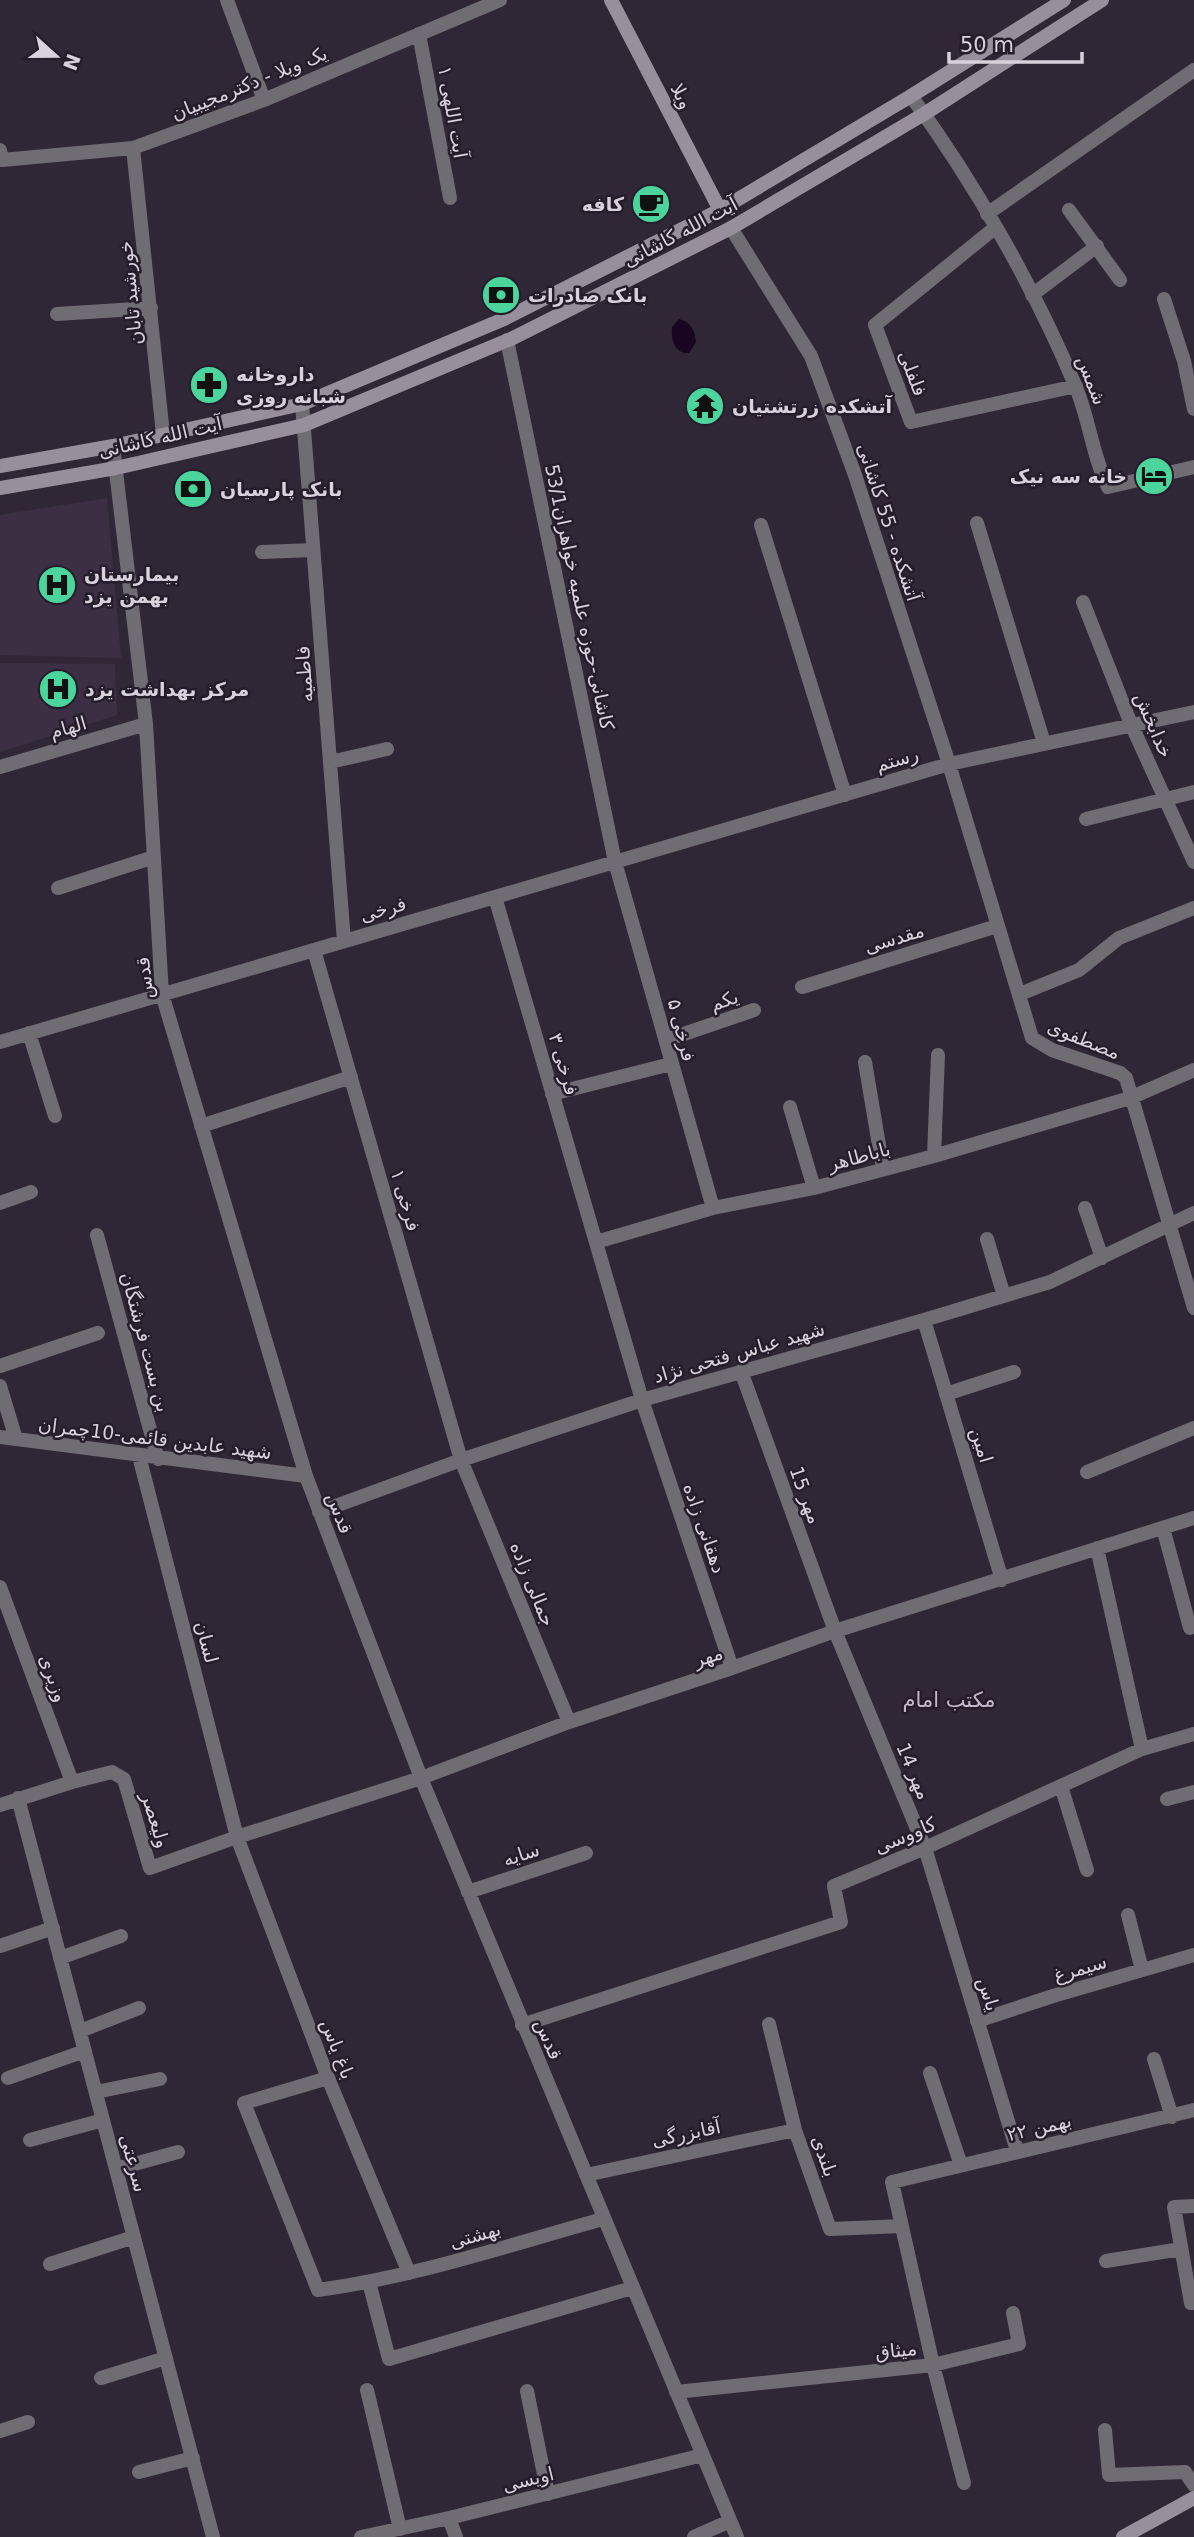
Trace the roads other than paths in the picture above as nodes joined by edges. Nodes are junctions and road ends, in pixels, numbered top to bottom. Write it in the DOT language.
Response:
graph roads {
  1 [pos="227,0"];
  2 [pos="500,0"];
  3 [pos="611,0"];
  4 [pos="1064,0"];
  5 [pos="1102,0"];
  6 [pos="1076,17"];
  7 [pos="419,34"];
  8 [pos="1194,70"];
  9 [pos="911,96"];
  10 [pos="264,100"];
  11 [pos="924,114"];
  12 [pos="133,148"];
  13 [pos="1,155"];
  14 [pos="450,198"];
  15 [pos="720,210"];
  16 [pos="1069,210"];
  17 [pos="987,214"];
  18 [pos="996,227"];
  19 [pos="731,228"];
  20 [pos="1097,246"];
  21 [pos="1120,280"];
  22 [pos="1032,295"];
  23 [pos="1164,299"];
  24 [pos="151,309"];
  25 [pos="57,314"];
  26 [pos="507,340"];
  27 [pos="1076,386"];
  28 [pos="302,404"];
  29 [pos="1194,409"];
  30 [pos="304,425"];
  31 [pos="163,434"];
  32 [pos="113,446"];
  33 [pos="166,455"];
  34 [pos="0,466"];
  35 [pos="1194,467"];
  36 [pos="116,468"];
  37 [pos="0,488"];
  38 [pos="977,523"];
  39 [pos="761,525"];
  40 [pos="313,550"];
  41 [pos="262,552"];
  42 [pos="1083,602"];
  43 [pos="1194,712"];
  44 [pos="146,724"];
  45 [pos="1132,724"];
  46 [pos="1044,743"];
  47 [pos="387,750"];
  48 [pos="330,762"];
  49 [pos="949,764"];
  50 [pos="0,766"];
  51 [pos="1194,792"];
  52 [pos="845,795"];
  53 [pos="1165,799"];
  54 [pos="1086,819"];
  55 [pos="154,857"];
  56 [pos="615,862"];
  57 [pos="1194,862"];
  58 [pos="58,888"];
  59 [pos="495,897"];
  60 [pos="1194,908"];
  61 [pos="997,926"];
  62 [pos="344,941"];
  63 [pos="314,950"];
  64 [pos="802,987"];
  65 [pos="162,994"];
  66 [pos="1020,995"];
  67 [pos="754,1010"];
  68 [pos="29,1033"];
  69 [pos="666,1040"];
  70 [pos="0,1042"];
  71 [pos="939,1055"];
  72 [pos="865,1062"];
  73 [pos="671,1064"];
  74 [pos="1194,1070"];
  75 [pos="351,1077"];
  76 [pos="552,1094"];
  77 [pos="1130,1098"];
  78 [pos="790,1107"];
  79 [pos="54,1116"];
  80 [pos="201,1126"];
  81 [pos="934,1156"];
  82 [pos="883,1169"];
  83 [pos="814,1188"];
  84 [pos="31,1192"];
  85 [pos="0,1203"];
  86 [pos="713,1208"];
  87 [pos="1086,1208"];
  88 [pos="1194,1213"];
  89 [pos="1168,1227"];
  90 [pos="97,1235"];
  91 [pos="987,1239"];
  92 [pos="596,1242"];
  93 [pos="1102,1258"];
  94 [pos="1004,1296"];
  95 [pos="1194,1308"];
  96 [pos="924,1321"];
  97 [pos="98,1333"];
  98 [pos="0,1366"];
  99 [pos="741,1371"];
  100 [pos="1014,1372"];
  101 [pos="0,1386"];
  102 [pos="946,1394"];
  103 [pos="642,1400"];
  104 [pos="1194,1428"];
  105 [pos="0,1437"];
  106 [pos="16,1439"];
  107 [pos="139,1456"];
  108 [pos="158,1459"];
  109 [pos="461,1460"];
  110 [pos="1087,1472"];
  111 [pos="306,1476"];
  112 [pos="319,1512"];
  113 [pos="1194,1518"];
  114 [pos="1163,1528"];
  115 [pos="1097,1548"];
  116 [pos="1002,1580"];
  117 [pos="0,1587"];
  118 [pos="1191,1628"];
  119 [pos="835,1631"];
  120 [pos="732,1668"];
  121 [pos="569,1722"];
  122 [pos="1194,1734"];
  123 [pos="1142,1749"];
  124 [pos="421,1778"];
  125 [pos="72,1782"];
  126 [pos="1061,1786"];
  127 [pos="1194,1792"];
  128 [pos="18,1798"];
  129 [pos="1167,1798"];
  130 [pos="0,1805"];
  131 [pos="237,1837"];
  132 [pos="925,1847"];
  133 [pos="586,1853"];
  134 [pos="1087,1870"];
  135 [pos="468,1892"];
  136 [pos="1128,1914"];
  137 [pos="53,1928"];
  138 [pos="121,1936"];
  139 [pos="0,1946"];
  140 [pos="1194,1955"];
  141 [pos="60,1958"];
  142 [pos="1142,1970"];
  143 [pos="139,2008"];
  144 [pos="977,2021"];
  145 [pos="769,2024"];
  146 [pos="522,2025"];
  147 [pos="80,2031"];
  148 [pos="85,2051"];
  149 [pos="1154,2059"];
  150 [pos="930,2073"];
  151 [pos="8,2078"];
  152 [pos="328,2078"];
  153 [pos="160,2079"];
  154 [pos="96,2092"];
  155 [pos="1194,2110"];
  156 [pos="1172,2117"];
  157 [pos="103,2120"];
  158 [pos="795,2130"];
  159 [pos="30,2140"];
  160 [pos="1017,2151"];
  161 [pos="178,2152"];
  162 [pos="961,2165"];
  163 [pos="116,2169"];
  164 [pos="586,2175"];
  165 [pos="892,2182"];
  166 [pos="1194,2206"];
  167 [pos="603,2218"];
  168 [pos="902,2226"];
  169 [pos="134,2237"];
  170 [pos="1181,2249"];
  171 [pos="1106,2261"];
  172 [pos="50,2264"];
  173 [pos="409,2273"];
  174 [pos="362,2284"];
  175 [pos="632,2288"];
  176 [pos="1194,2303"];
  177 [pos="1013,2314"];
  178 [pos="166,2358"];
  179 [pos="933,2365"];
  180 [pos="101,2378"];
  181 [pos="368,2390"];
  182 [pos="527,2391"];
  183 [pos="676,2392"];
  184 [pos="28,2422"];
  185 [pos="1105,2430"];
  186 [pos="0,2431"];
  187 [pos="703,2455"];
  188 [pos="193,2458"];
  189 [pos="139,2472"];
  190 [pos="964,2483"];
  191 [pos="1194,2484"];
  192 [pos="548,2494"];
  193 [pos="1194,2498"];
  194 [pos="449,2518"];
  195 [pos="730,2521"];
  196 [pos="400,2529"];
  197 [pos="214,2537"];
  198 [pos="361,2537"];
  199 [pos="456,2537"];
  200 [pos="694,2537"];
  201 [pos="737,2537"];
  202 [pos="1123,2537"];
  1 -- 10 [label="street"];
  2 -- 7 [label="street, یک ویلا - دکترمجیبیان"];
  3 -- 15 [label="main road, ویلا"];
  4 -- 6 [label="street"];
  4 -- 9 [label="main road, آیت الله کاشانی"];
  5 -- 6 [label="main road, آیت الله کاشانی"];
  6 -- 11 [label="main road, آیت الله کاشانی"];
  7 -- 10 [label="street, یک ویلا - دکترمجیبیان"];
  7 -- 14 [label="street, آیت اللهی ۱"];
  8 -- 17 [label="street"];
  9 -- 11 [label="street, شمس"];
  9 -- 15 [label="main road, آیت الله کاشانی"];
  10 -- 12 [label="street, یک ویلا - دکترمجیبیان"];
  11 -- 17 [label="street, شمس"];
  11 -- 19 [label="main road, آیت الله کاشانی"];
  12 -- 13 [label="street, یک ویلا - دکترمجیبیان"];
  12 -- 24 [label="street, خورشید تابان"];
  15 -- 28 [label="main road, آیت الله کاشانی"];
  16 -- 20 [label="street"];
  17 -- 18 [label="street, شمس"];
  18 -- 22 [label="street, شمس"];
  18 -- 27 [label="street, فلفلی"];
  19 -- 26 [label="main road, آیت الله کاشانی"];
  19 -- 49 [label="street, آتشکده - 55 کاشانی"];
  20 -- 21 [label="street"];
  20 -- 22 [label="street"];
  22 -- 27 [label="street, شمس"];
  23 -- 29 [label="street"];
  24 -- 25 [label="street"];
  24 -- 31 [label="street, خورشید تابان"];
  26 -- 30 [label="main road, آیت الله کاشانی"];
  26 -- 56 [label="street, 53/1کاشانی-حوزه علمیه خواهران"];
  27 -- 35 [label="street, شمس"];
  28 -- 30 [label="street, فاطمیه"];
  28 -- 31 [label="main road, آیت الله کاشانی"];
  30 -- 33 [label="main road, آیت الله کاشانی"];
  30 -- 40 [label="street, فاطمیه"];
  31 -- 32 [label="main road, آیت الله کاشانی"];
  31 -- 33 [label="main road"];
  32 -- 34 [label="main road, آیت الله کاشانی"];
  32 -- 36 [label="street, قدس"];
  33 -- 36 [label="main road, آیت الله کاشانی"];
  36 -- 37 [label="main road, آیت الله کاشانی"];
  36 -- 44 [label="street, قدس"];
  38 -- 46 [label="street"];
  39 -- 52 [label="street"];
  40 -- 41 [label="street"];
  40 -- 48 [label="street, فاطمیه"];
  42 -- 45 [label="street, خدابخش"];
  43 -- 45 [label="street, رستم"];
  44 -- 50 [label="street, الهام"];
  44 -- 55 [label="street, قدس"];
  45 -- 46 [label="street, رستم"];
  45 -- 53 [label="street, خدابخش"];
  46 -- 49 [label="street, رستم"];
  47 -- 48 [label="street"];
  48 -- 62 [label="street, فاطمیه"];
  49 -- 52 [label="street, رستم"];
  49 -- 61 [label="street, مصطفوی"];
  51 -- 53 [label="street"];
  52 -- 56 [label="street, رستم"];
  53 -- 54 [label="street"];
  53 -- 57 [label="street, خدابخش"];
  55 -- 58 [label="street"];
  55 -- 65 [label="street, قدس"];
  56 -- 59 [label="street, فرخی"];
  56 -- 69 [label="street, فرخی ۵"];
  59 -- 62 [label="street, فرخی"];
  59 -- 76 [label="street, فرخی ۳"];
  60 -- 66 [label="street"];
  61 -- 64 [label="street, مقدسی"];
  61 -- 66 [label="street, مصطفوی"];
  62 -- 63 [label="street, فرخی"];
  63 -- 65 [label="street, فرخی"];
  63 -- 75 [label="street, فرخی ۱"];
  65 -- 68 [label="street, فرخی"];
  65 -- 80 [label="street, قدس"];
  66 -- 77 [label="street, مصطفوی"];
  67 -- 69 [label="street, یکم"];
  68 -- 70 [label="street, فرخی"];
  68 -- 79 [label="street"];
  69 -- 73 [label="street, فرخی ۵"];
  71 -- 81 [label="street"];
  72 -- 82 [label="street"];
  73 -- 76 [label="street"];
  73 -- 86 [label="street, فرخی ۵"];
  74 -- 77 [label="street, باباطاهر"];
  75 -- 80 [label="street"];
  75 -- 109 [label="street, فرخی ۱"];
  76 -- 92 [label="street, فرخی ۳"];
  77 -- 81 [label="street, باباطاهر"];
  77 -- 89 [label="street, مصطفوی"];
  78 -- 83 [label="street"];
  80 -- 111 [label="street, قدس"];
  81 -- 82 [label="street, باباطاهر"];
  82 -- 83 [label="street, باباطاهر"];
  83 -- 86 [label="street, باباطاهر"];
  84 -- 85 [label="street"];
  86 -- 92 [label="street, باباطاهر"];
  87 -- 93 [label="street"];
  88 -- 89 [label="street, شهید عباس فتحی نژاد"];
  89 -- 93 [label="street, شهید عباس فتحی نژاد"];
  89 -- 95 [label="street, مصطفوی"];
  90 -- 108 [label="street, بن بست فرشتگان"];
  91 -- 94 [label="street"];
  92 -- 103 [label="street, فرخی ۳"];
  93 -- 94 [label="street, شهید عباس فتحی نژاد"];
  94 -- 96 [label="street, شهید عباس فتحی نژاد"];
  96 -- 99 [label="street, شهید عباس فتحی نژاد"];
  96 -- 102 [label="street, امین"];
  97 -- 98 [label="street"];
  99 -- 103 [label="street, شهید عباس فتحی نژاد"];
  99 -- 119 [label="street, مهر 15"];
  100 -- 102 [label="street"];
  101 -- 106 [label="street"];
  102 -- 116 [label="street, امین"];
  103 -- 109 [label="street, شهید عباس فتحی نژاد"];
  103 -- 120 [label="street, دهقانی زاده"];
  104 -- 110 [label="street"];
  105 -- 106 [label="street, شهید عابدین قائمی-10چمران"];
  106 -- 107 [label="street, شهید عابدین قائمی-10چمران"];
  107 -- 108 [label="street, شهید عابدین قائمی-10چمران"];
  107 -- 131 [label="street, لسان"];
  108 -- 111 [label="street, شهید عابدین قائمی-10چمران"];
  109 -- 112 [label="street, شهید عباس فتحی نژاد"];
  109 -- 121 [label="street, جمالی زاده"];
  111 -- 112 [label="street, قدس"];
  112 -- 124 [label="street, قدس"];
  113 -- 114 [label="street, مهر"];
  114 -- 115 [label="street, مهر"];
  114 -- 118 [label="street"];
  115 -- 116 [label="street, مهر"];
  115 -- 123 [label="street"];
  116 -- 119 [label="street, مهر"];
  117 -- 125 [label="street, وزیری"];
  119 -- 120 [label="street, مهر"];
  119 -- 132 [label="street, مهر 14"];
  120 -- 121 [label="street, مهر"];
  121 -- 124 [label="street, مهر"];
  122 -- 123 [label="street, کاووسی"];
  123 -- 126 [label="street, کاووسی"];
  124 -- 131 [label="street, مهر"];
  124 -- 135 [label="street, قدس"];
  125 -- 128 [label="street, ولیعصر"];
  125 -- 131 [label="street, ولیعصر"];
  126 -- 132 [label="street, کاووسی"];
  126 -- 134 [label="street"];
  127 -- 129 [label="street"];
  128 -- 130 [label="street, ولیعصر"];
  128 -- 137 [label="street, سرعتی"];
  131 -- 152 [label="street, باغ یاس"];
  132 -- 144 [label="street, یاس"];
  132 -- 146 [label="street, کاووسی"];
  133 -- 135 [label="street, سایه"];
  135 -- 146 [label="street, قدس"];
  136 -- 142 [label="street"];
  137 -- 139 [label="street"];
  137 -- 141 [label="street, سرعتی"];
  138 -- 141 [label="street"];
  140 -- 142 [label="street, سیمرغ"];
  141 -- 147 [label="street, سرعتی"];
  142 -- 144 [label="street, سیمرغ"];
  143 -- 147 [label="street"];
  144 -- 160 [label="street, یاس"];
  145 -- 158 [label="street, بلندی"];
  146 -- 164 [label="street, قدس"];
  147 -- 148 [label="street, سرعتی"];
  148 -- 151 [label="street"];
  148 -- 154 [label="street, سرعتی"];
  149 -- 156 [label="street"];
  150 -- 162 [label="street"];
  152 -- 173 [label="street, باغ یاس"];
  152 -- 174 [label="street, بهشتی"];
  153 -- 154 [label="street"];
  154 -- 157 [label="street, سرعتی"];
  155 -- 156 [label="street, ۲۲ بهمن"];
  156 -- 160 [label="street, ۲۲ بهمن"];
  157 -- 159 [label="street"];
  157 -- 163 [label="street, سرعتی"];
  158 -- 164 [label="street, آقابزرگی"];
  158 -- 168 [label="street, بلندی"];
  160 -- 162 [label="street, ۲۲ بهمن"];
  161 -- 163 [label="street"];
  162 -- 165 [label="street, ۲۲ بهمن"];
  163 -- 169 [label="street, سرعتی"];
  164 -- 167 [label="street, قدس"];
  165 -- 168 [label="street, میثاق"];
  166 -- 170 [label="street"];
  167 -- 173 [label="street, بهشتی"];
  167 -- 175 [label="street, قدس"];
  168 -- 179 [label="street, میثاق"];
  169 -- 172 [label="street"];
  169 -- 178 [label="street, سرعتی"];
  170 -- 171 [label="street"];
  170 -- 176 [label="street"];
  173 -- 174 [label="street, بهشتی"];
  174 -- 175 [label="street"];
  175 -- 183 [label="street, قدس"];
  177 -- 179 [label="street"];
  178 -- 180 [label="street"];
  178 -- 188 [label="street, سرعتی"];
  179 -- 183 [label="street, میثاق"];
  179 -- 190 [label="street"];
  181 -- 196 [label="street"];
  182 -- 192 [label="street"];
  183 -- 187 [label="street, قدس"];
  184 -- 186 [label="street"];
  185 -- 191 [label="street"];
  187 -- 192 [label="street, اویسی"];
  187 -- 195 [label="street, قدس"];
  188 -- 189 [label="street"];
  188 -- 197 [label="street, سرعتی"];
  192 -- 194 [label="street, اویسی"];
  193 -- 202 [label="main road"];
  194 -- 196 [label="street, اویسی"];
  194 -- 199 [label="street"];
  195 -- 200 [label="street"];
  195 -- 201 [label="street, قدس"];
  196 -- 198 [label="street, اویسی"];
}
